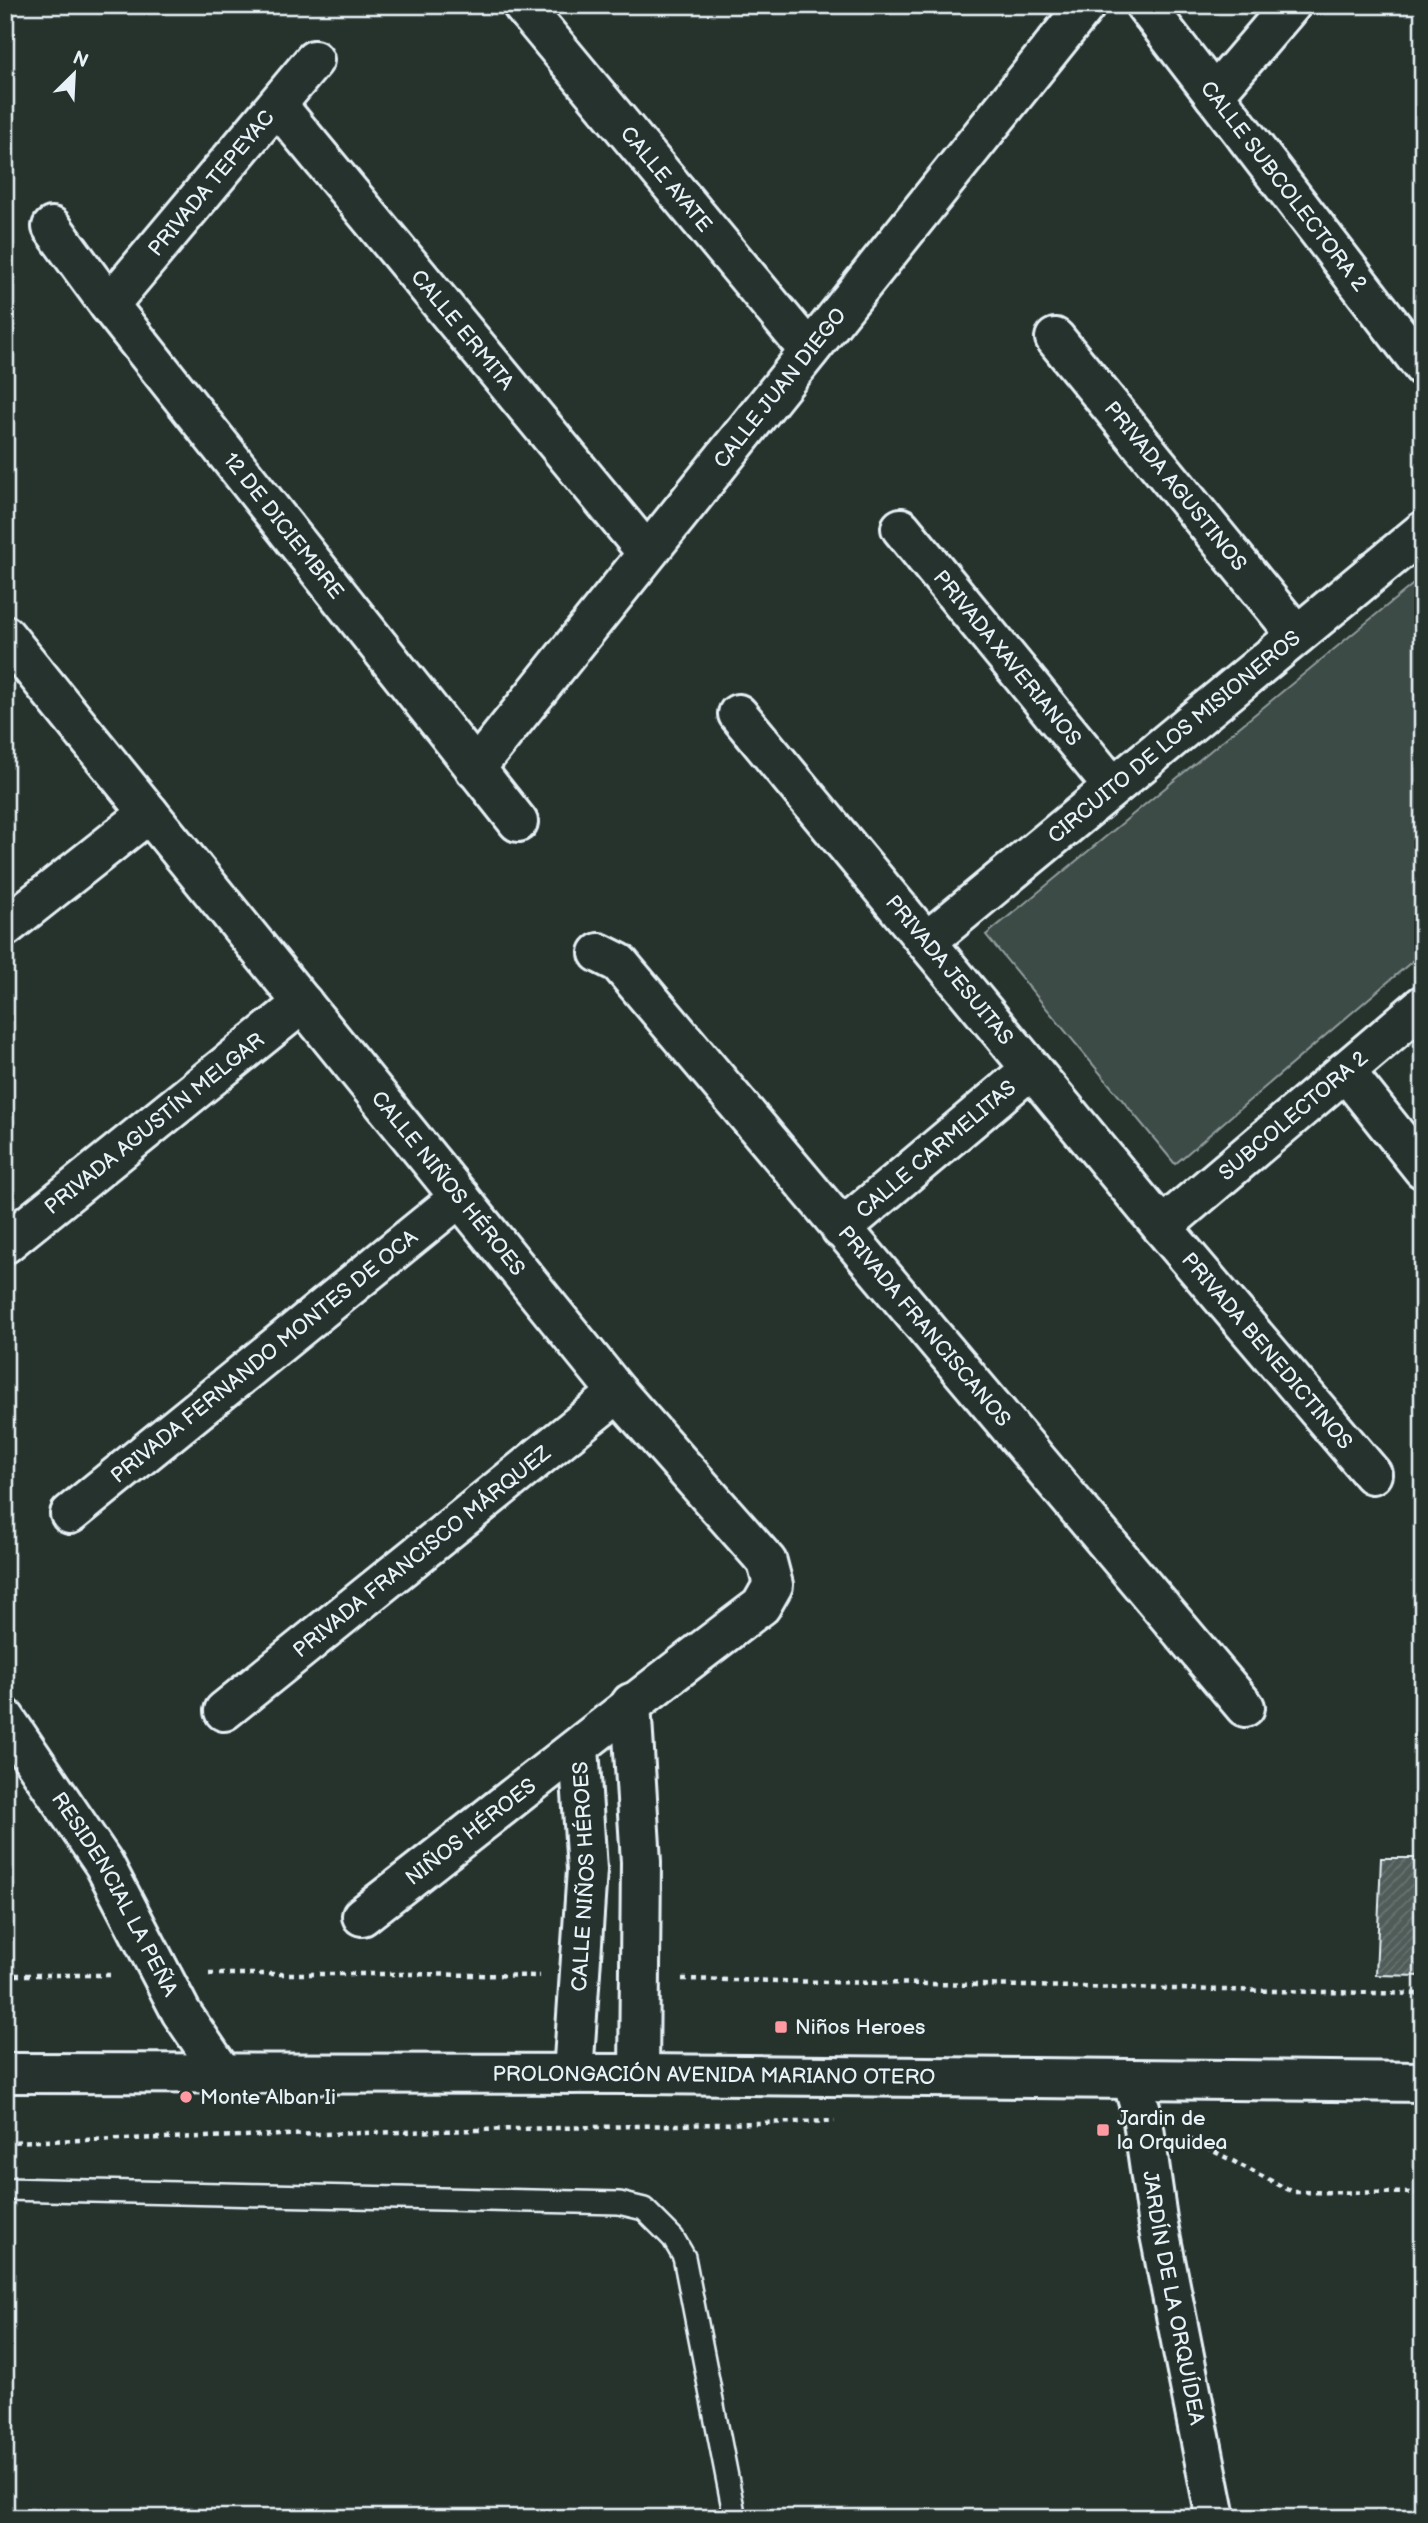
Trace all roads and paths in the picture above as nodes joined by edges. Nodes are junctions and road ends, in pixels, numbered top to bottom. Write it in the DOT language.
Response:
graph roads {
  1 [pos="1086,5"];
  2 [pos="1145,5"];
  3 [pos="1291,5"];
  4 [pos="524,6"];
  5 [pos="314,60"];
  6 [pos="1214,95"];
  7 [pos="278,106"];
  8 [pos="52,227"];
  9 [pos="109,305"];
  10 [pos="1055,338"];
  11 [pos="809,351"];
  12 [pos="1423,367"];
  13 [pos="901,528"];
  14 [pos="1423,531"];
  15 [pos="647,554"];
  16 [pos="5,635"];
  17 [pos="1297,635"];
  18 [pos="738,714"];
  19 [pos="475,769"];
  20 [pos="1113,787"];
  21 [pos="149,813"];
  22 [pos="518,822"];
  23 [pos="5,927"];
  24 [pos="926,942"];
  25 [pos="599,953"];
  26 [pos="303,1003"];
  27 [pos="1423,1005"];
  28 [pos="1031,1069"];
  29 [pos="1345,1071"];
  30 [pos="1423,1169"];
  31 [pos="460,1197"];
  32 [pos="1162,1227"];
  33 [pos="841,1229"];
  34 [pos="5,1244"];
  35 [pos="618,1393"];
  36 [pos="1372,1474"];
  37 [pos="69,1514"];
  38 [pos="631,1703"];
  39 [pos="1245,1707"];
  40 [pos="224,1711"];
  41 [pos="5,1718"];
  42 [pos="579,1747"];
  43 [pos="362,1916"];
  44 [pos="5,1975"];
  45 [pos="162,1975"];
  46 [pos="580,1977"];
  47 [pos="640,1978"];
  48 [pos="1423,1994"];
  49 [pos="5,2073"];
  50 [pos="223,2074"];
  51 [pos="573,2074"];
  52 [pos="639,2074"];
  53 [pos="1423,2082"];
  54 [pos="1137,2097"];
  55 [pos="837,2122"];
  56 [pos="5,2142"];
  57 [pos="5,2189"];
  58 [pos="1423,2193"];
  59 [pos="735,2518"];
  60 [pos="1216,2518"];
  1 -- 11 [label="street, CALLE JUAN DIEGO"];
  2 -- 6 [label="street, CALLE SUBCOLECTORA 2"];
  3 -- 6 [label="street"];
  4 -- 11 [label="street, CALLE AYATE"];
  5 -- 7 [label="street, PRIVADA TEPEYAC"];
  6 -- 12 [label="street, CALLE SUBCOLECTORA 2"];
  7 -- 9 [label="street, PRIVADA TEPEYAC"];
  7 -- 15 [label="street, CALLE ERMITA"];
  8 -- 9 [label="street, 12 DE DICIEMBRE"];
  9 -- 19 [label="street, 12 DE DICIEMBRE"];
  10 -- 17 [label="street, PRIVADA AGUSTINOS"];
  11 -- 15 [label="street, CALLE JUAN DIEGO"];
  13 -- 20 [label="street, PRIVADA XAVERIANOS"];
  14 -- 17 [label="street, CIRCUITO DE LOS MISIONEROS"];
  15 -- 19 [label="street, CALLE JUAN DIEGO"];
  16 -- 21 [label="street, CALLE NIÑOS HÉROES"];
  17 -- 20 [label="street, CIRCUITO DE LOS MISIONEROS"];
  18 -- 24 [label="street, PRIVADA JESUITAS"];
  19 -- 22 [label="street, 12 DE DICIEMBRE"];
  20 -- 24 [label="street, CIRCUITO DE LOS MISIONEROS"];
  21 -- 23 [label="street"];
  21 -- 26 [label="street, CALLE NIÑOS HÉROES"];
  24 -- 28 [label="street, PRIVADA JESUITAS"];
  25 -- 33 [label="street, PRIVADA FRANCISCANOS"];
  26 -- 31 [label="street, CALLE NIÑOS HÉROES"];
  26 -- 34 [label="street, PRIVADA AGUSTÍN MELGAR"];
  27 -- 29 [label="street, SUBCOLECTORA 2"];
  28 -- 32 [label="street, PRIVADA JESUITAS"];
  28 -- 33 [label="street, CALLE CARMELITAS"];
  29 -- 30 [label="street"];
  29 -- 32 [label="street, SUBCOLECTORA 2"];
  31 -- 35 [label="street, CALLE NIÑOS HÉROES"];
  31 -- 37 [label="street, PRIVADA FERNANDO MONTES DE OCA"];
  32 -- 36 [label="street, PRIVADA BENEDICTINOS"];
  33 -- 39 [label="street, PRIVADA FRANCISCANOS"];
  35 -- 38 [label="street, CALLE NIÑOS HÉROES"];
  35 -- 40 [label="street, PRIVADA FRANCISCO MÁRQUEZ"];
  38 -- 42 [label="street, CALLE NIÑOS HÉROES"];
  38 -- 47 [label="street"];
  41 -- 45 [label="street, RESIDENCIAL LA PEÑA"];
  42 -- 43 [label="street, NIÑOS HÉROES"];
  42 -- 46 [label="street, CALLE NIÑOS HÉROES"];
  44 -- 45 [label="path"];
  45 -- 46 [label="path"];
  45 -- 50 [label="street, RESIDENCIAL LA PEÑA"];
  46 -- 51 [label="street, CALLE NIÑOS HÉROES"];
  47 -- 48 [label="path"];
  47 -- 52 [label="street"];
  49 -- 50 [label="street, PROLONGACIÓN AVENIDA MARIANO OTERO"];
  50 -- 51 [label="street, PROLONGACIÓN AVENIDA MARIANO OTERO"];
  51 -- 52 [label="street, PROLONGACIÓN AVENIDA MARIANO OTERO"];
  52 -- 54 [label="street, PROLONGACIÓN AVENIDA MARIANO OTERO"];
  53 -- 54 [label="street, PROLONGACIÓN AVENIDA MARIANO OTERO"];
  54 -- 58 [label="path"];
  54 -- 60 [label="street, JARDÍN DE LA ORQUÍDEA"];
  55 -- 56 [label="path"];
  57 -- 59 [label="lane"];
}
